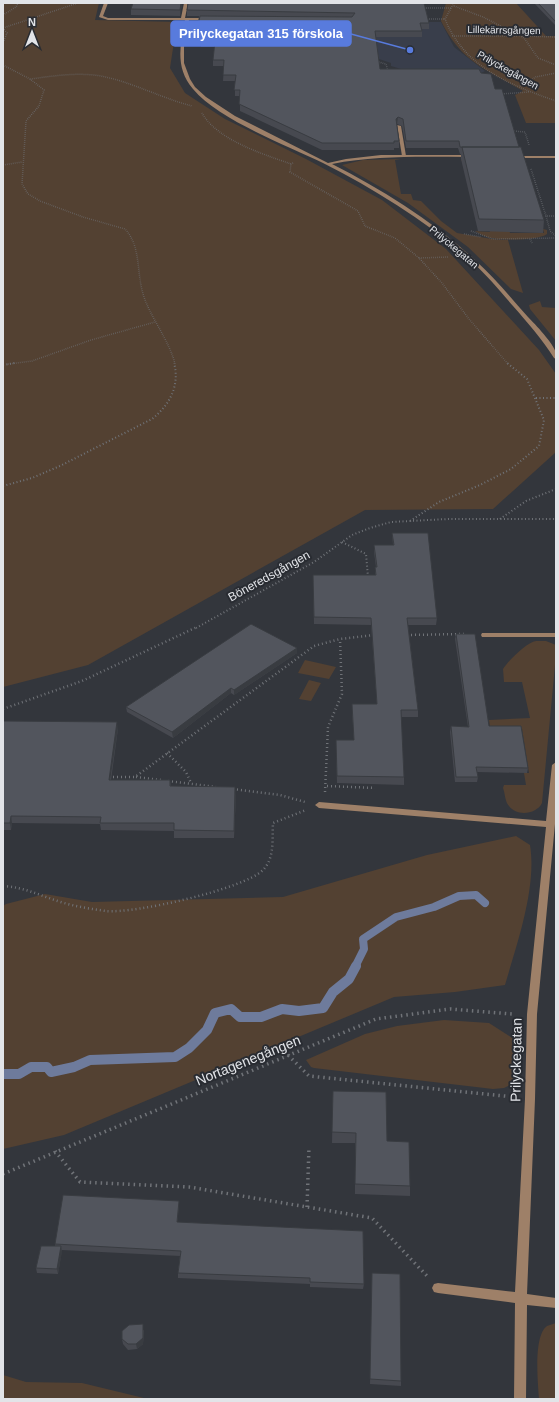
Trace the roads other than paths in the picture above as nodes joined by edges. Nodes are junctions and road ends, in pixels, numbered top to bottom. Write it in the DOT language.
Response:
graph roads {
  1 [pos="106,3"];
  2 [pos="186,3"];
  3 [pos="185,19"];
  4 [pos="214,19"];
  5 [pos="400,126"];
  6 [pos="404,156"];
  7 [pos="475,156"];
  8 [pos="504,156"];
  9 [pos="556,157"];
  10 [pos="328,164"];
  11 [pos="556,357"];
  12 [pos="485,635"];
  13 [pos="556,635"];
  14 [pos="556,765"];
  15 [pos="319,805"];
  16 [pos="551,824"];
  17 [pos="438,1288"];
  18 [pos="521,1297"];
  19 [pos="556,1303"];
  20 [pos="520,1399"];
  1 -- 3 [label="street"];
  2 -- 3 [label="street, Prilyckegatan"];
  3 -- 4 [label="street"];
  3 -- 10 [label="street, Prilyckegatan"];
  5 -- 6 [label="street"];
  6 -- 7 [label="street"];
  6 -- 10 [label="street"];
  8 -- 9 [label="street"];
  10 -- 11 [label="street, Prilyckegatan"];
  12 -- 13 [label="street"];
  14 -- 16 [label="street, Prilyckegatan"];
  15 -- 16 [label="street"];
  16 -- 18 [label="street, Prilyckegatan"];
  17 -- 18 [label="street"];
  18 -- 19 [label="street"];
  18 -- 20 [label="street, Prilyckegatan"];
}
